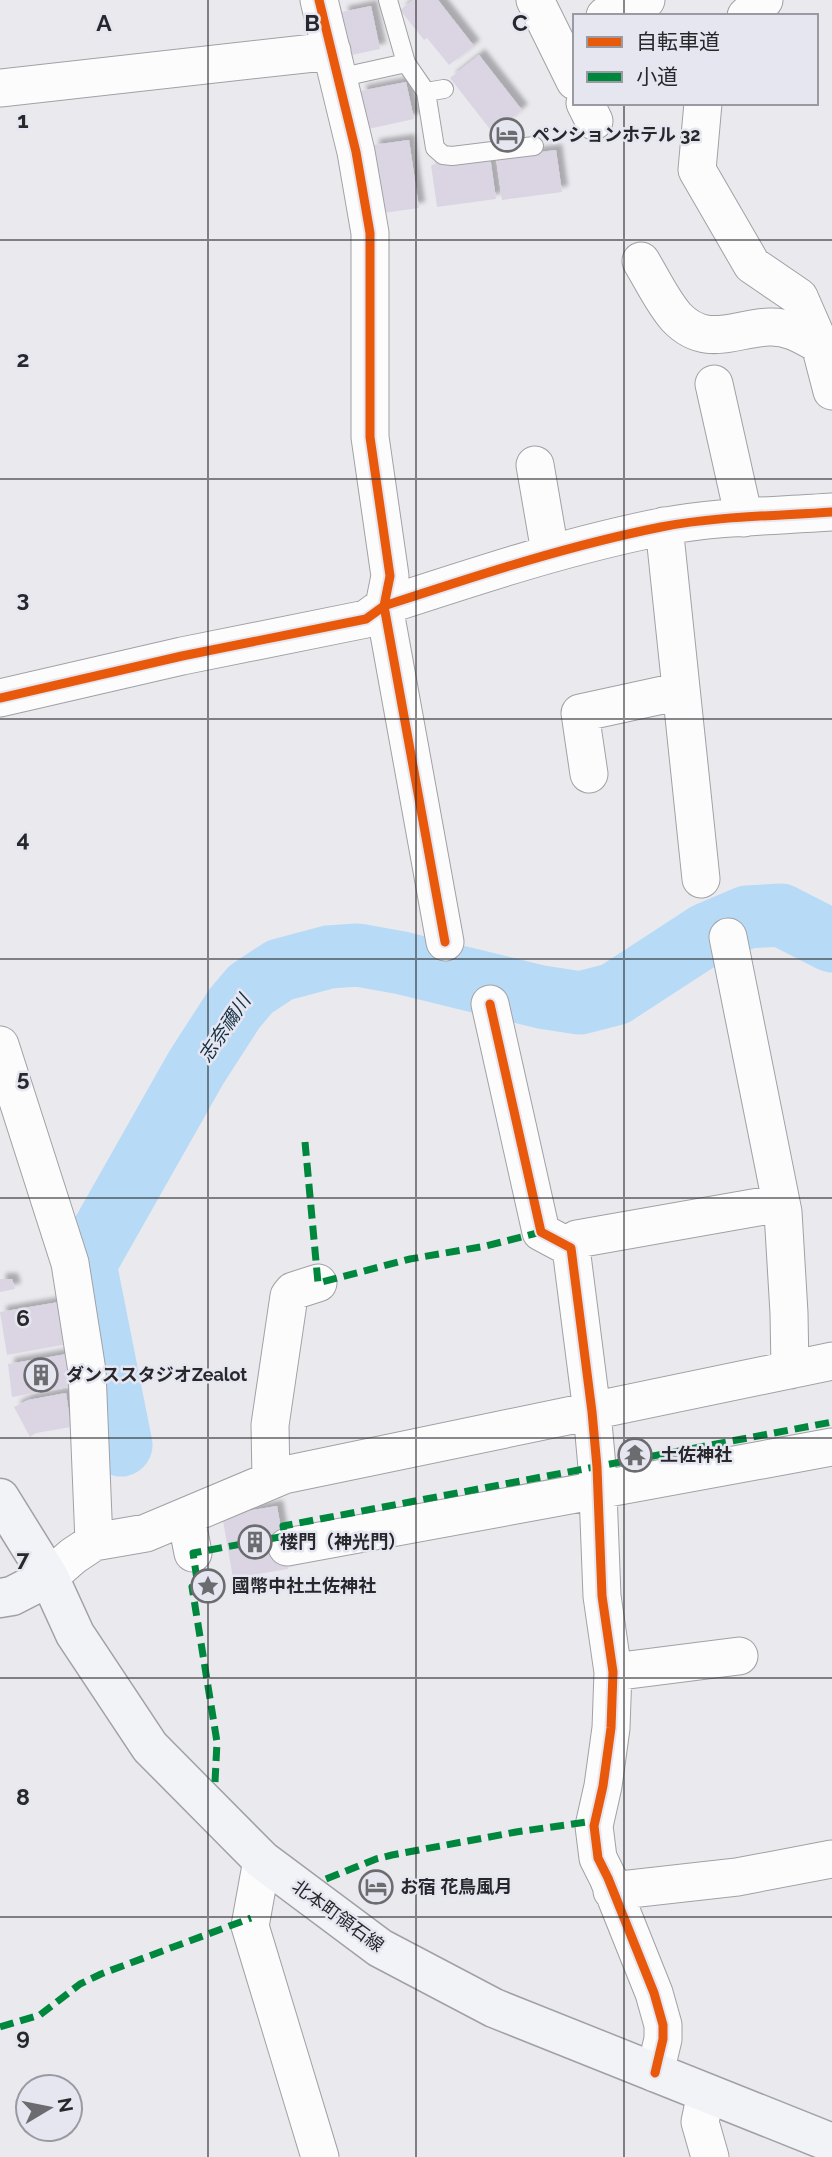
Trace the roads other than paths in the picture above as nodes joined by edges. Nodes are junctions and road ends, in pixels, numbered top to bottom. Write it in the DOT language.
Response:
graph roads {
  1 [pos="319,0"];
  2 [pos="388,0"];
  3 [pos="535,0"];
  4 [pos="646,0"];
  5 [pos="764,0"];
  6 [pos="610,14"];
  7 [pos="748,14"];
  8 [pos="564,32"];
  9 [pos="406,63"];
  10 [pos="335,65"];
  11 [pos="573,73"];
  12 [pos="0,88"];
  13 [pos="697,112"];
  14 [pos="534,146"];
  15 [pos="641,261"];
  16 [pos="820,345"];
  17 [pos="714,384"];
  18 [pos="832,391"];
  19 [pos="535,465"];
  20 [pos="832,512"];
  21 [pos="744,517"];
  22 [pos="664,526"];
  23 [pos="550,552"];
  24 [pos="384,606"];
  25 [pos="681,691"];
  26 [pos="0,698"];
  27 [pos="589,775"];
  28 [pos="701,879"];
  29 [pos="728,937"];
  30 [pos="445,942"];
  31 [pos="490,1004"];
  32 [pos="0,1045"];
  33 [pos="781,1203"];
  34 [pos="571,1248"];
  35 [pos="318,1283"];
  36 [pos="832,1361"];
  37 [pos="790,1370"];
  38 [pos="592,1412"];
  39 [pos="832,1447"];
  40 [pos="271,1480"];
  41 [pos="596,1491"];
  42 [pos="0,1497"];
  43 [pos="186,1517"];
  44 [pos="94,1542"];
  45 [pos="287,1547"];
  46 [pos="193,1553"];
  47 [pos="49,1577"];
  48 [pos="0,1598"];
  49 [pos="739,1656"];
  50 [pos="613,1672"];
  51 [pos="832,1859"];
  52 [pos="262,1860"];
  53 [pos="611,1891"];
  54 [pos="655,2073"];
  55 [pos="706,2093"];
  56 [pos="832,2143"];
  57 [pos="320,2157"];
  58 [pos="710,2157"];
  1 -- 10 [label="street"];
  2 -- 9 [label="lane"];
  3 -- 8 [label="street"];
  4 -- 6 [label="street"];
  5 -- 7 [label="street"];
  8 -- 11 [label="street"];
  9 -- 10 [label="lane"];
  9 -- 14 [label="lane"];
  10 -- 12 [label="street"];
  10 -- 24 [label="street"];
  13 -- 16 [label="street"];
  15 -- 16 [label="street"];
  16 -- 18 [label="street"];
  17 -- 21 [label="street"];
  19 -- 23 [label="street"];
  20 -- 21 [label="street"];
  21 -- 22 [label="street"];
  22 -- 23 [label="street"];
  22 -- 25 [label="street"];
  23 -- 24 [label="street"];
  24 -- 26 [label="street"];
  24 -- 30 [label="street"];
  25 -- 27 [label="street"];
  25 -- 28 [label="street"];
  29 -- 33 [label="street"];
  31 -- 34 [label="street"];
  32 -- 44 [label="street"];
  33 -- 34 [label="street"];
  33 -- 37 [label="street"];
  34 -- 38 [label="street"];
  35 -- 40 [label="street"];
  36 -- 37 [label="street"];
  37 -- 38 [label="street"];
  38 -- 40 [label="street"];
  38 -- 41 [label="street"];
  39 -- 41 [label="street"];
  40 -- 43 [label="street"];
  41 -- 45 [label="street"];
  41 -- 50 [label="street"];
  42 -- 47 [label="main road, 北本町領石線"];
  43 -- 44 [label="street"];
  43 -- 46 [label="street"];
  44 -- 47 [label="street"];
  47 -- 48 [label="main road"];
  47 -- 52 [label="main road, 北本町領石線"];
  49 -- 50 [label="street"];
  50 -- 53 [label="street"];
  51 -- 53 [label="street"];
  52 -- 54 [label="main road, 北本町領石線"];
  52 -- 57 [label="street"];
  53 -- 54 [label="street"];
  54 -- 55 [label="main road, 北本町領石線"];
  55 -- 56 [label="main road, 北本町領石線"];
  55 -- 58 [label="street"];
}
